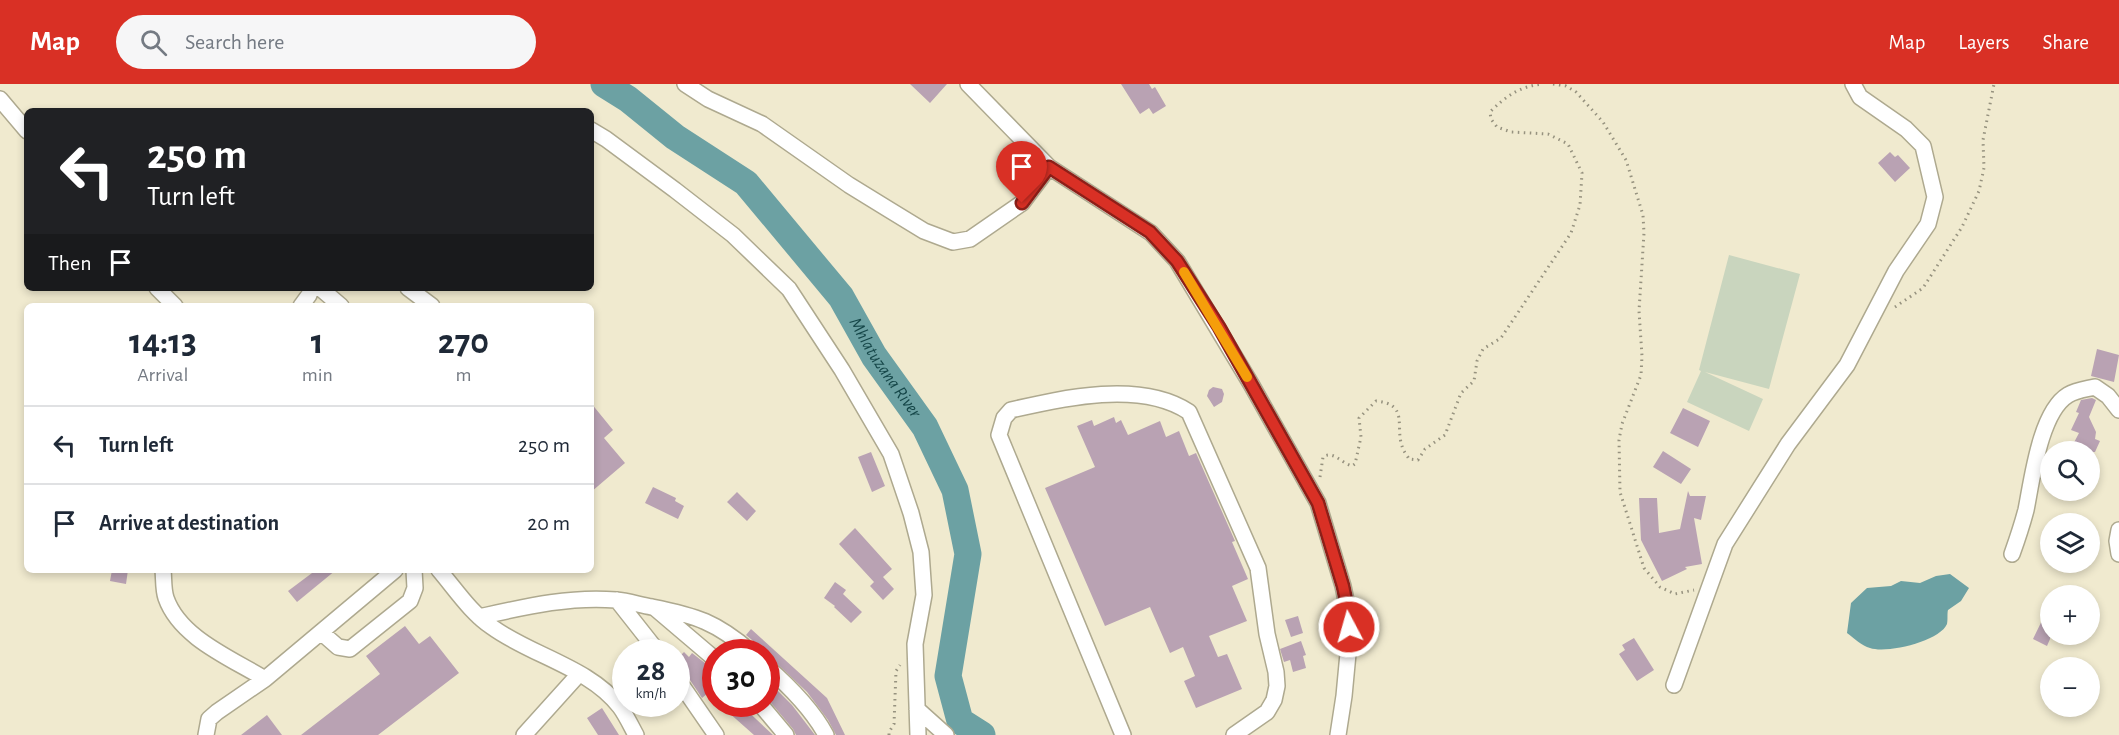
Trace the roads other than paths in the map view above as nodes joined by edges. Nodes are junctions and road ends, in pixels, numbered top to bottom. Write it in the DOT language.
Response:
graph roads {
  1 [pos="685,84"];
  2 [pos="968,84"];
  3 [pos="1853,84"];
  4 [pos="0,99"];
  5 [pos="24,127"];
  6 [pos="594,132"];
  7 [pos="1049,167"];
  8 [pos="160,291"];
  9 [pos="324,291"];
  10 [pos="412,291"];
  11 [pos="172,303"];
  12 [pos="338,303"];
  13 [pos="428,303"];
  14 [pos="2119,410"];
  15 [pos="2119,530"];
  16 [pos="2012,554"];
  17 [pos="2119,554"];
  18 [pos="163,573"];
  19 [pos="392,573"];
  20 [pos="414,573"];
  21 [pos="442,573"];
  22 [pos="617,600"];
  23 [pos="654,607"];
  24 [pos="479,617"];
  25 [pos="322,633"];
  26 [pos="648,639"];
  27 [pos="736,639"];
  28 [pos="702,648"];
  29 [pos="579,674"];
  30 [pos="780,678"];
  31 [pos="265,679"];
  32 [pos="1674,685"];
  33 [pos="690,697"];
  34 [pos="916,709"];
  35 [pos="771,717"];
  36 [pos="206,735"];
  37 [pos="524,735"];
  38 [pos="636,735"];
  39 [pos="716,735"];
  40 [pos="786,735"];
  41 [pos="826,735"];
  42 [pos="918,735"];
  43 [pos="946,735"];
  44 [pos="1123,735"];
  45 [pos="1234,735"];
  46 [pos="1338,735"];
  1 -- 7 [label="street"];
  2 -- 7 [label="street"];
  3 -- 32 [label="street"];
  4 -- 5 [label="street"];
  6 -- 34 [label="street"];
  7 -- 46 [label="street"];
  8 -- 11 [label="street"];
  9 -- 12 [label="street"];
  10 -- 13 [label="street"];
  14 -- 16 [label="street"];
  15 -- 17 [label="street"];
  18 -- 31 [label="street"];
  19 -- 25 [label="street"];
  20 -- 25 [label="street"];
  21 -- 24 [label="street"];
  22 -- 23 [label="street"];
  22 -- 24 [label="street"];
  22 -- 26 [label="street"];
  23 -- 27 [label="street"];
  23 -- 28 [label="street"];
  24 -- 29 [label="street"];
  25 -- 31 [label="street"];
  29 -- 37 [label="street"];
  29 -- 38 [label="street"];
  30 -- 41 [label="street"];
  31 -- 36 [label="street"];
  33 -- 39 [label="street"];
  34 -- 42 [label="street"];
  34 -- 43 [label="street"];
  35 -- 40 [label="street"];
  44 -- 45 [label="street"];
}
